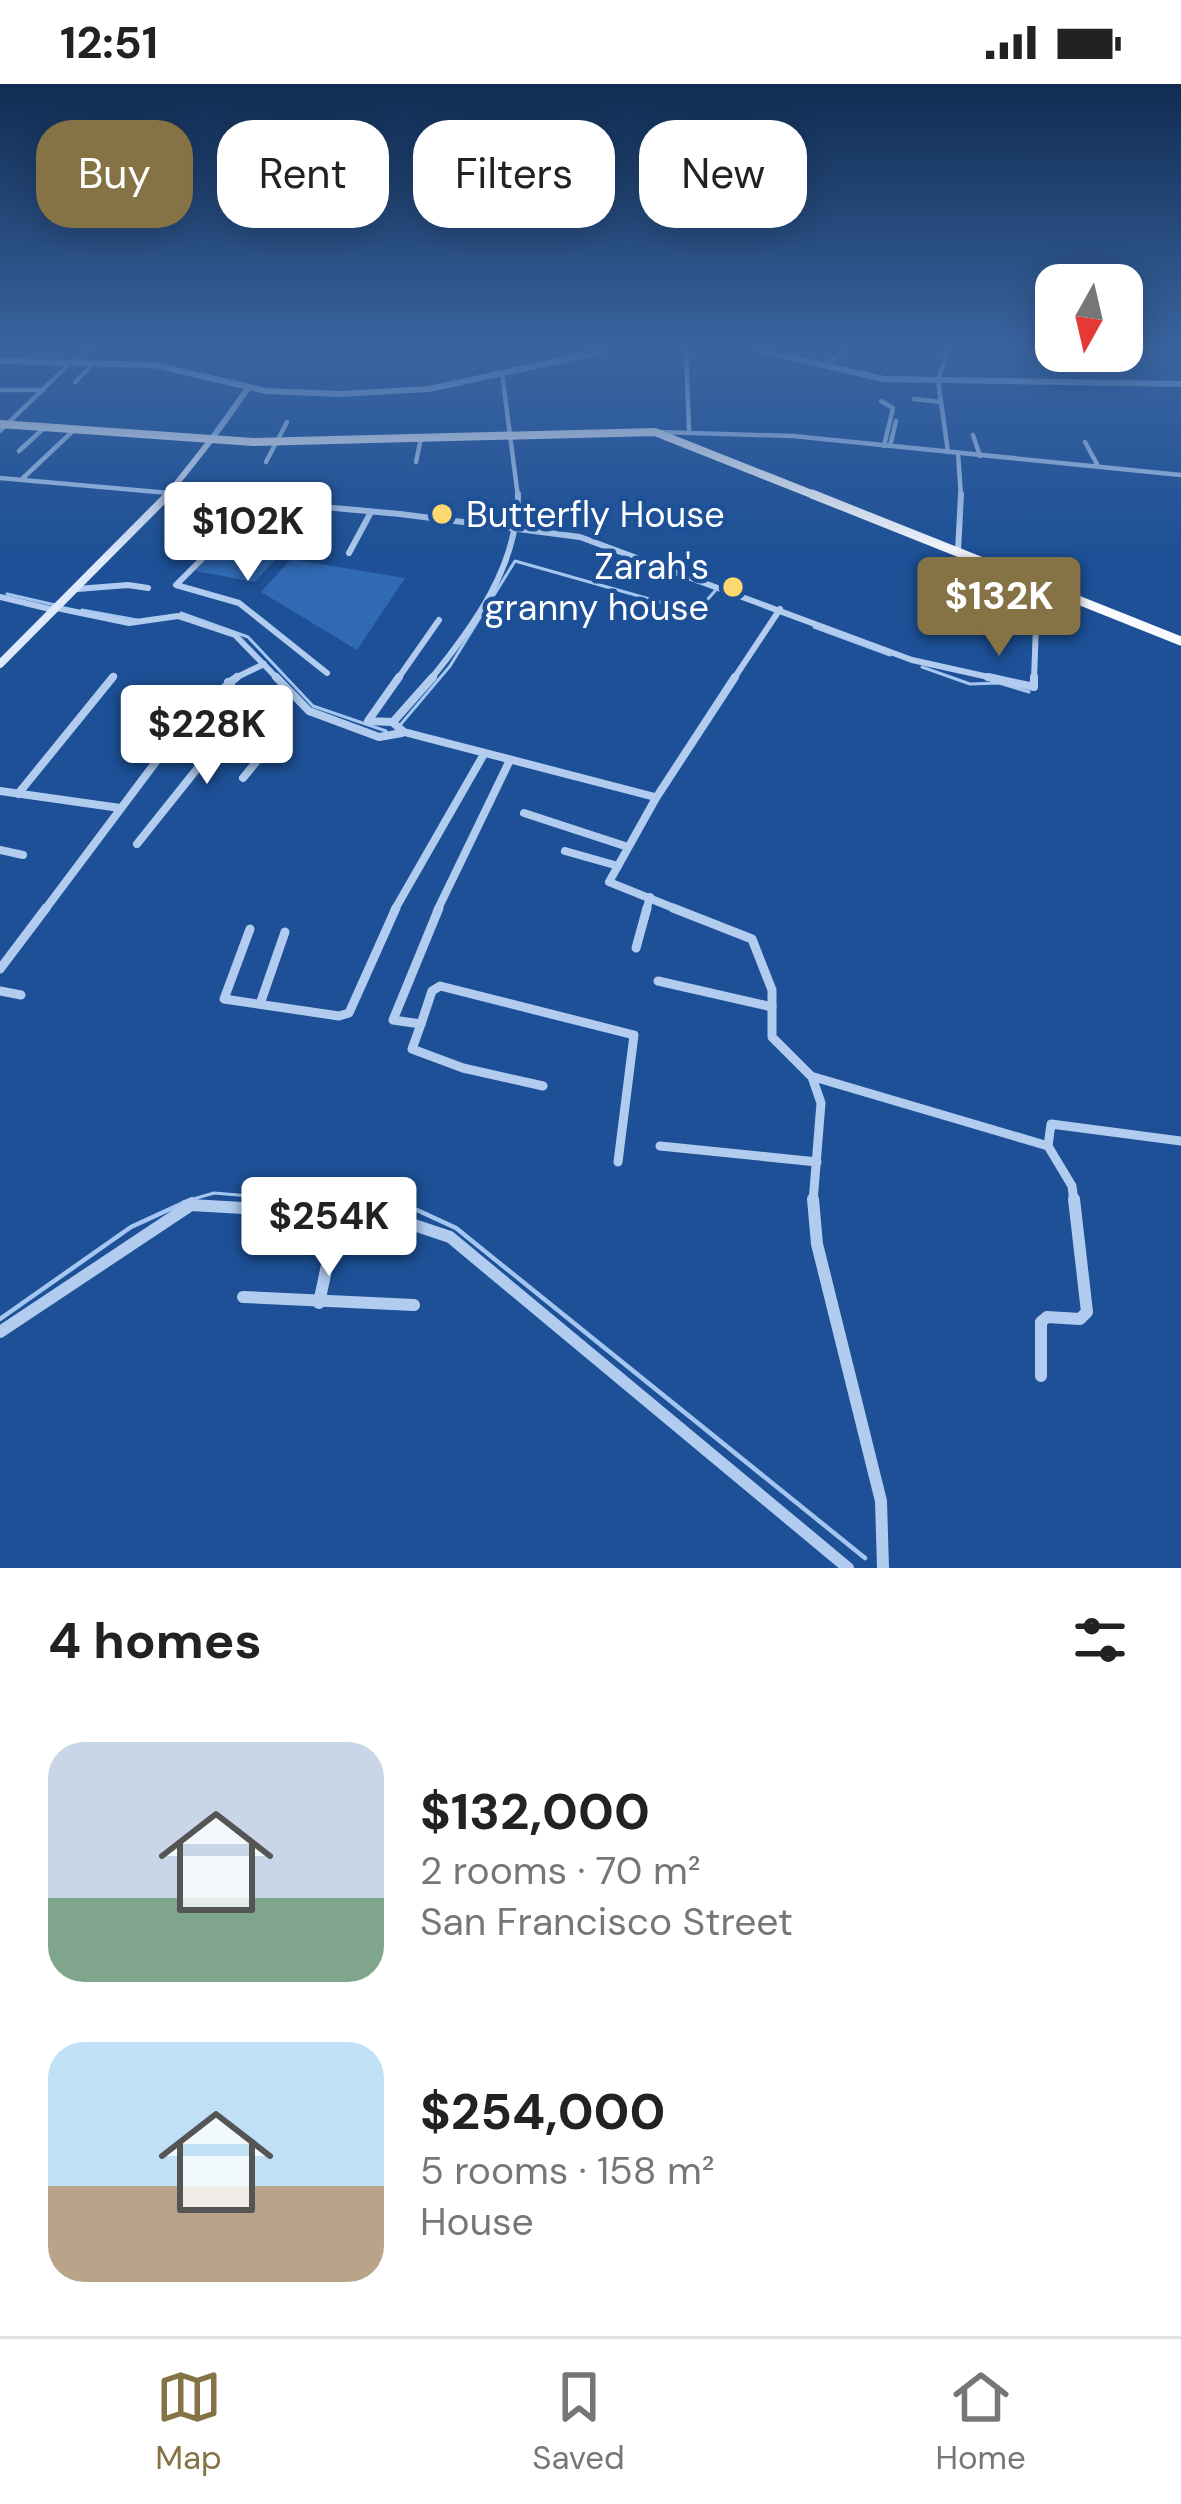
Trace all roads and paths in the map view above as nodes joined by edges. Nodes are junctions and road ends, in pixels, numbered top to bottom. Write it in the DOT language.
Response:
graph roads {
  1 [pos="225,420"];
  2 [pos="509,420"];
  3 [pos="689,420"];
  4 [pos="891,420"];
  5 [pos="944,420"];
  6 [pos="896,421"];
  7 [pos="287,422"];
  8 [pos="2,427"];
  9 [pos="44,428"];
  10 [pos="74,430"];
  11 [pos="689,431"];
  12 [pos="656,432"];
  13 [pos="973,435"];
  14 [pos="511,436"];
  15 [pos="422,438"];
  16 [pos="211,440"];
  17 [pos="277,442"];
  18 [pos="1084,442"];
  19 [pos="887,446"];
  20 [pos="19,451"];
  21 [pos="948,452"];
  22 [pos="958,453"];
  23 [pos="980,456"];
  24 [pos="266,462"];
  25 [pos="416,462"];
  26 [pos="1098,467"];
  27 [pos="1181,475"];
  28 [pos="0,478"];
  29 [pos="21,480"];
  30 [pos="172,493"];
  31 [pos="260,501"];
  32 [pos="371,512"];
  33 [pos="517,528"];
  34 [pos="958,551"];
  35 [pos="349,553"];
  36 [pos="148,588"];
  37 [pos="77,589"];
  38 [pos="0,597"];
  39 [pos="56,609"];
  40 [pos="780,609"];
  41 [pos="439,620"];
  42 [pos="1181,640"];
  43 [pos="0,664"];
  44 [pos="264,664"];
  45 [pos="327,673"];
  46 [pos="114,676"];
  47 [pos="227,682"];
  48 [pos="248,705"];
  49 [pos="392,722"];
  50 [pos="404,732"];
  51 [pos="484,754"];
  52 [pos="511,760"];
  53 [pos="243,778"];
  54 [pos="0,791"];
  55 [pos="18,794"];
  56 [pos="656,798"];
  57 [pos="120,808"];
  58 [pos="524,813"];
  59 [pos="137,844"];
  60 [pos="628,847"];
  61 [pos="0,850"];
  62 [pos="565,851"];
  63 [pos="23,855"];
  64 [pos="618,866"];
  65 [pos="650,897"];
  66 [pos="250,929"];
  67 [pos="285,932"];
  68 [pos="636,948"];
  69 [pos="0,969"];
  70 [pos="658,981"];
  71 [pos="0,991"];
  72 [pos="21,995"];
  73 [pos="260,1004"];
  74 [pos="772,1007"];
  75 [pos="421,1024"];
  76 [pos="812,1077"];
  77 [pos="543,1086"];
  78 [pos="1181,1142"];
  79 [pos="660,1146"];
  80 [pos="1048,1146"];
  81 [pos="618,1162"];
  82 [pos="817,1162"];
  83 [pos="338,1213"];
  84 [pos="243,1297"];
  85 [pos="319,1303"];
  86 [pos="414,1305"];
  87 [pos="0,1332"];
  88 [pos="1041,1376"];
  89 [pos="848,1568"];
  90 [pos="883,1568"];
  1 -- 16 [label="street"];
  2 -- 14 [label="street"];
  3 -- 11 [label="street"];
  4 -- 19 [label="street"];
  5 -- 21 [label="street"];
  6 -- 19 [label="street"];
  7 -- 17 [label="street"];
  8 -- 9 [label="main road"];
  9 -- 10 [label="main road"];
  9 -- 20 [label="street"];
  10 -- 16 [label="main road"];
  10 -- 29 [label="street"];
  11 -- 12 [label="street"];
  11 -- 19 [label="street"];
  12 -- 14 [label="main road"];
  12 -- 34 [label="main road"];
  13 -- 23 [label="street"];
  14 -- 15 [label="main road"];
  14 -- 33 [label="street"];
  15 -- 17 [label="main road"];
  15 -- 25 [label="street"];
  16 -- 17 [label="main road"];
  16 -- 30 [label="main road"];
  17 -- 24 [label="street"];
  18 -- 26 [label="street"];
  19 -- 21 [label="street"];
  21 -- 22 [label="street"];
  22 -- 23 [label="street"];
  22 -- 34 [label="street"];
  23 -- 26 [label="street"];
  26 -- 27 [label="street"];
  28 -- 29 [label="street"];
  29 -- 30 [label="street"];
  30 -- 31 [label="street"];
  30 -- 37 [label="main road"];
  31 -- 32 [label="street"];
  31 -- 45 [label="street"];
  32 -- 33 [label="street"];
  32 -- 35 [label="street"];
  33 -- 40 [label="street"];
  33 -- 49 [label="street"];
  34 -- 40 [label="street"];
  34 -- 42 [label="main road"];
  36 -- 37 [label="street"];
  37 -- 39 [label="main road"];
  38 -- 39 [label="street"];
  39 -- 43 [label="main road"];
  39 -- 44 [label="street"];
  40 -- 56 [label="street"];
  41 -- 49 [label="street"];
  44 -- 47 [label="street"];
  44 -- 50 [label="street"];
  46 -- 55 [label="street"];
  47 -- 48 [label="street"];
  47 -- 57 [label="street"];
  48 -- 53 [label="street"];
  48 -- 59 [label="street"];
  49 -- 50 [label="street"];
  50 -- 51 [label="street"];
  51 -- 52 [label="street"];
  51 -- 73 [label="street"];
  52 -- 56 [label="street"];
  52 -- 75 [label="street"];
  54 -- 55 [label="street"];
  55 -- 57 [label="street"];
  56 -- 60 [label="street"];
  57 -- 69 [label="street"];
  58 -- 60 [label="street"];
  60 -- 64 [label="street"];
  61 -- 63 [label="street"];
  62 -- 64 [label="street"];
  64 -- 65 [label="street"];
  65 -- 68 [label="street"];
  65 -- 74 [label="street"];
  66 -- 73 [label="street"];
  67 -- 73 [label="street"];
  70 -- 74 [label="street"];
  71 -- 72 [label="street"];
  74 -- 76 [label="street"];
  75 -- 77 [label="street"];
  75 -- 81 [label="street"];
  76 -- 80 [label="street"];
  76 -- 82 [label="street"];
  78 -- 80 [label="street"];
  79 -- 82 [label="street"];
  80 -- 88 [label="street"];
  82 -- 90 [label="street"];
  83 -- 85 [label="street"];
  83 -- 87 [label="street"];
  83 -- 89 [label="street"];
  84 -- 85 [label="street"];
  85 -- 86 [label="street"];
}
